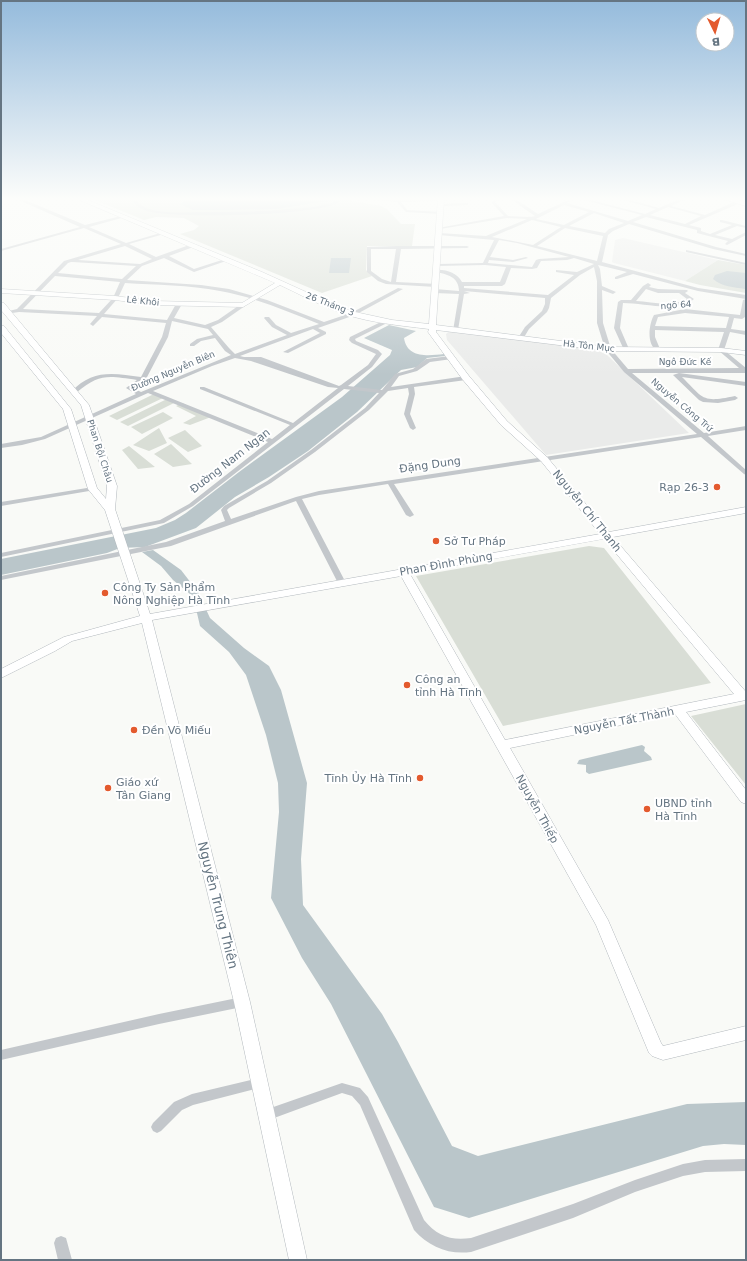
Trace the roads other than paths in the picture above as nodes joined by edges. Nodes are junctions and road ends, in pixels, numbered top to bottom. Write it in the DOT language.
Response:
graph roads {
  1 [pos="82,257"];
  2 [pos="152,257"];
  3 [pos="162,257"];
  4 [pos="167,257"];
  5 [pos="220,257"];
  6 [pos="369,257"];
  7 [pos="397,257"];
  8 [pos="438,257"];
  9 [pos="574,257"];
  10 [pos="600,257"];
  11 [pos="714,257"];
  12 [pos="487,258"];
  13 [pos="526,258"];
  14 [pos="156,259"];
  15 [pos="227,260"];
  16 [pos="68,261"];
  17 [pos="485,264"];
  18 [pos="746,264"];
  19 [pos="140,265"];
  20 [pos="598,265"];
  21 [pos="509,267"];
  22 [pos="437,268"];
  23 [pos="558,271"];
  24 [pos="632,272"];
  25 [pos="53,274"];
  26 [pos="578,274"];
  27 [pos="617,278"];
  28 [pos="657,279"];
  29 [pos="123,281"];
  30 [pos="279,283"];
  31 [pos="393,283"];
  32 [pos="599,287"];
  33 [pos="645,287"];
  34 [pos="435,288"];
  35 [pos="462,288"];
  36 [pos="400,289"];
  37 [pos="698,289"];
  38 [pos="1,291"];
  39 [pos="613,292"];
  40 [pos="681,292"];
  41 [pos="36,293"];
  42 [pos="498,297"];
  43 [pos="549,297"];
  44 [pos="746,297"];
  45 [pos="115,298"];
  46 [pos="252,298"];
  47 [pos="746,300"];
  48 [pos="632,302"];
  49 [pos="179,304"];
  50 [pos="243,305"];
  51 [pos="1,306"];
  52 [pos="19,310"];
  53 [pos="8,313"];
  54 [pos="353,314"];
  55 [pos="100,315"];
  56 [pos="732,317"];
  57 [pos="267,318"];
  58 [pos="170,321"];
  59 [pos="387,321"];
  60 [pos="93,324"];
  61 [pos="324,324"];
  62 [pos="207,326"];
  63 [pos="313,327"];
  64 [pos="432,327"];
  65 [pos="1,328"];
  66 [pos="652,328"];
  67 [pos="455,330"];
  68 [pos="726,330"];
  69 [pos="746,333"];
  70 [pos="291,335"];
  71 [pos="216,336"];
  72 [pos="521,338"];
  73 [pos="192,345"];
  74 [pos="608,349"];
  75 [pos="626,349"];
  76 [pos="657,349"];
  77 [pos="721,350"];
  78 [pos="286,352"];
  79 [pos="746,353"];
  80 [pos="234,355"];
  81 [pos="450,358"];
  82 [pos="626,371"];
  83 [pos="652,371"];
  84 [pos="745,371"];
  85 [pos="675,374"];
  86 [pos="466,378"];
  87 [pos="143,379"];
  88 [pos="746,384"];
  89 [pos="411,386"];
  90 [pos="342,387"];
  91 [pos="202,388"];
  92 [pos="383,390"];
  93 [pos="74,392"];
  94 [pos="144,392"];
  95 [pos="735,398"];
  96 [pos="89,418"];
  97 [pos="294,424"];
  98 [pos="73,425"];
  99 [pos="413,428"];
  100 [pos="746,428"];
  101 [pos="703,435"];
  102 [pos="272,441"];
  103 [pos="1,446"];
  104 [pos="544,459"];
  105 [pos="746,473"];
  106 [pos="390,482"];
  107 [pos="93,489"];
  108 [pos="298,498"];
  109 [pos="1,504"];
  110 [pos="110,508"];
  111 [pos="746,510"];
  112 [pos="410,515"];
  113 [pos="229,522"];
  114 [pos="117,532"];
  115 [pos="606,535"];
  116 [pos="124,554"];
  117 [pos="1,555"];
  118 [pos="404,572"];
  119 [pos="1,578"];
  120 [pos="342,583"];
  121 [pos="146,618"];
  122 [pos="1,674"];
  123 [pos="744,696"];
  124 [pos="678,710"];
  125 [pos="502,745"];
  126 [pos="746,799"];
  127 [pos="242,1002"];
  128 [pos="746,1033"];
  129 [pos="1,1055"];
  130 [pos="259,1083"];
  131 [pos="266,1115"];
  132 [pos="158,1127"];
  133 [pos="746,1165"];
  134 [pos="61,1243"];
  135 [pos="65,1260"];
  136 [pos="298,1260"];
  1 -- 16 [label="street"];
  2 -- 14 [label="street"];
  3 -- 14 [label="street"];
  4 -- 15 [label="street"];
  5 -- 15 [label="street, 26 Tháng 3"];
  6 -- 31 [label="street"];
  7 -- 31 [label="street"];
  8 -- 22 [label="street"];
  9 -- 20 [label="street"];
  9 -- 21 [label="street"];
  10 -- 20 [label="street"];
  11 -- 18 [label="street"];
  12 -- 13 [label="street"];
  12 -- 17 [label="street"];
  14 -- 19 [label="street"];
  15 -- 30 [label="street, 26 Tháng 3"];
  16 -- 19 [label="street"];
  16 -- 25 [label="street"];
  17 -- 21 [label="street"];
  17 -- 22 [label="street"];
  19 -- 29 [label="street"];
  20 -- 24 [label="street"];
  20 -- 26 [label="street"];
  20 -- 32 [label="street"];
  21 -- 35 [label="street"];
  22 -- 34 [label="street"];
  22 -- 35 [label="street"];
  23 -- 26 [label="street"];
  24 -- 27 [label="street"];
  24 -- 28 [label="street"];
  25 -- 29 [label="street"];
  25 -- 41 [label="street"];
  26 -- 43 [label="street"];
  28 -- 33 [label="street"];
  28 -- 37 [label="street"];
  29 -- 45 [label="street"];
  29 -- 46 [label="street"];
  30 -- 46 [label="street"];
  30 -- 54 [label="street, 26 Tháng 3"];
  31 -- 34 [label="street"];
  32 -- 39 [label="street"];
  32 -- 74 [label="street"];
  33 -- 40 [label="street"];
  33 -- 48 [label="street"];
  34 -- 35 [label="street"];
  34 -- 64 [label="street"];
  35 -- 42 [label="street"];
  35 -- 43 [label="street"];
  35 -- 67 [label="street"];
  36 -- 54 [label="street, Đường Nguyễn Biên"];
  37 -- 40 [label="street"];
  37 -- 44 [label="street"];
  38 -- 41 [label="street, Lê Khôi"];
  40 -- 48 [label="street"];
  41 -- 45 [label="street, Lê Khôi"];
  41 -- 52 [label="street"];
  43 -- 72 [label="street"];
  45 -- 49 [label="street, Lê Khôi"];
  45 -- 55 [label="street"];
  46 -- 50 [label="street"];
  46 -- 61 [label="street"];
  47 -- 56 [label="street"];
  48 -- 75 [label="street"];
  49 -- 50 [label="street, Lê Khôi"];
  49 -- 58 [label="street"];
  50 -- 62 [label="street"];
  51 -- 53 [label="street, Phan Bội Châu"];
  52 -- 53 [label="street"];
  52 -- 55 [label="street"];
  53 -- 93 [label="street, Phan Bội Châu"];
  54 -- 59 [label="street, 26 Tháng 3"];
  54 -- 61 [label="street, Đường Nguyễn Biên"];
  55 -- 58 [label="street"];
  55 -- 60 [label="street"];
  56 -- 66 [label="street, ngõ 64"];
  56 -- 68 [label="street"];
  57 -- 70 [label="street"];
  58 -- 62 [label="street"];
  58 -- 87 [label="street"];
  59 -- 64 [label="street, 26 Tháng 3"];
  59 -- 90 [label="street, Đường Nam Ngạn"];
  61 -- 63 [label="street, Đường Nguyễn Biên"];
  62 -- 71 [label="street"];
  63 -- 70 [label="street, Đường Nguyễn Biên"];
  63 -- 78 [label="street"];
  64 -- 67 [label="street, Hà Tôn Mục"];
  64 -- 81 [label="street, Nguyễn Chí Thanh"];
  65 -- 98 [label="street, Phan Bội Châu"];
  66 -- 68 [label="street"];
  66 -- 76 [label="street"];
  67 -- 72 [label="street, Hà Tôn Mục"];
  68 -- 69 [label="street"];
  68 -- 77 [label="street"];
  70 -- 80 [label="street, Đường Nguyễn Biên"];
  71 -- 73 [label="street"];
  71 -- 80 [label="street"];
  72 -- 74 [label="street, Hà Tôn Mục"];
  74 -- 75 [label="street, Hà Tôn Mục"];
  74 -- 82 [label="street, Nguyễn Công Trứ"];
  75 -- 76 [label="street, Hà Tôn Mục"];
  76 -- 77 [label="street, Hà Tôn Mục"];
  77 -- 79 [label="street, Hà Tôn Mục"];
  77 -- 84 [label="street"];
  80 -- 90 [label="street"];
  80 -- 94 [label="street, Đường Nguyễn Biên"];
  81 -- 86 [label="street, Nguyễn Chí Thanh"];
  81 -- 92 [label="street"];
  82 -- 83 [label="street, Ngô Đức Kế"];
  82 -- 101 [label="street, Nguyễn Công Trứ"];
  83 -- 84 [label="street, Ngô Đức Kế"];
  83 -- 85 [label="street"];
  85 -- 88 [label="street"];
  85 -- 95 [label="street"];
  86 -- 89 [label="street"];
  86 -- 104 [label="street, Nguyễn Chí Thanh"];
  87 -- 93 [label="street"];
  87 -- 94 [label="street"];
  89 -- 92 [label="street"];
  89 -- 99 [label="street"];
  90 -- 92 [label="street"];
  90 -- 97 [label="street, Đường Nam Ngạn"];
  91 -- 97 [label="street"];
  92 -- 113 [label="street"];
  93 -- 96 [label="street, Phan Bội Châu"];
  94 -- 96 [label="street, Đường Nguyễn Biên"];
  94 -- 102 [label="street"];
  96 -- 98 [label="street, Đường Nguyễn Biên"];
  96 -- 110 [label="street, Phan Bội Châu"];
  97 -- 102 [label="street, Đường Nam Ngạn"];
  98 -- 103 [label="street, Đường Nguyễn Biên"];
  98 -- 107 [label="street, Phan Bội Châu"];
  100 -- 101 [label="street, Đặng Dung"];
  101 -- 104 [label="street, Đặng Dung"];
  101 -- 105 [label="street, Nguyễn Công Trứ"];
  102 -- 114 [label="street, Đường Nam Ngạn"];
  104 -- 106 [label="street, Đặng Dung"];
  104 -- 115 [label="street, Nguyễn Chí Thanh"];
  106 -- 108 [label="street, Đặng Dung"];
  106 -- 112 [label="street"];
  107 -- 109 [label="street"];
  107 -- 110 [label="street, Phan Bội Châu"];
  108 -- 113 [label="street, Đặng Dung"];
  108 -- 120 [label="street"];
  110 -- 114 [label="street, Nguyễn Trung Thiên"];
  111 -- 115 [label="street, Phan Đình Phùng"];
  113 -- 116 [label="street, Đặng Dung"];
  114 -- 116 [label="street, Nguyễn Trung Thiên"];
  114 -- 117 [label="street, Đường Nam Ngạn"];
  115 -- 118 [label="street, Phan Đình Phùng"];
  115 -- 123 [label="street, Nguyễn Chí Thanh"];
  116 -- 119 [label="street, Đặng Dung"];
  116 -- 121 [label="street, Nguyễn Trung Thiên"];
  118 -- 120 [label="street, Phan Đình Phùng"];
  118 -- 125 [label="street, Nguyễn Thiếp"];
  120 -- 121 [label="street, Phan Đình Phùng"];
  121 -- 122 [label="street, Phan Đình Phùng"];
  121 -- 127 [label="street, Nguyễn Trung Thiên"];
  123 -- 124 [label="street, Nguyễn Tất Thành"];
  124 -- 125 [label="street, Nguyễn Tất Thành"];
  124 -- 126 [label="street"];
  125 -- 128 [label="street, Nguyễn Thiếp"];
  127 -- 129 [label="street"];
  127 -- 130 [label="street, Nguyễn Trung Thiên"];
  130 -- 131 [label="street, Nguyễn Trung Thiên"];
  130 -- 132 [label="street"];
  131 -- 133 [label="street"];
  131 -- 136 [label="street, Nguyễn Trung Thiên"];
  134 -- 135 [label="street"];
}
